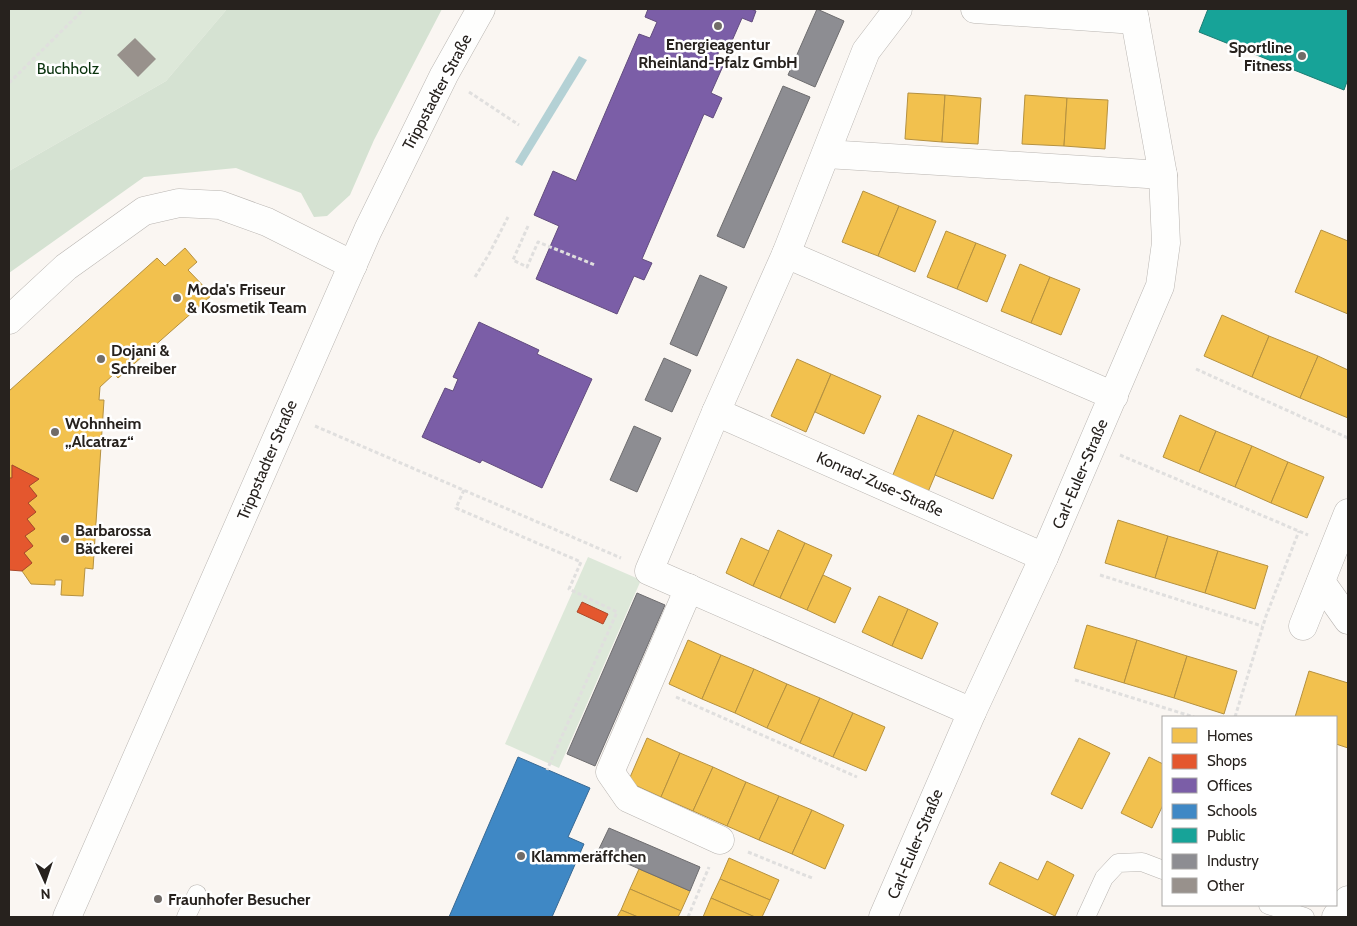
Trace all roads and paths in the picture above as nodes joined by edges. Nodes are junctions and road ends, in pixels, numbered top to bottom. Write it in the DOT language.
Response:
graph roads {
  1 [pos="84,9"];
  2 [pos="481,9"];
  3 [pos="898,9"];
  4 [pos="975,9"];
  5 [pos="1134,14"];
  6 [pos="444,75"];
  7 [pos="9,82"];
  8 [pos="519,125"];
  9 [pos="826,154"];
  10 [pos="1162,175"];
  11 [pos="508,218"];
  12 [pos="528,226"];
  13 [pos="786,254"];
  14 [pos="353,265"];
  15 [pos="595,265"];
  16 [pos="475,276"];
  17 [pos="9,320"];
  18 [pos="1196,369"];
  19 [pos="1114,396"];
  20 [pos="716,412"];
  21 [pos="287,414"];
  22 [pos="1348,438"];
  23 [pos="1092,444"];
  24 [pos="464,490"];
  25 [pos="1348,513"];
  26 [pos="1299,531"];
  27 [pos="1335,546"];
  28 [pos="1044,557"];
  29 [pos="650,571"];
  30 [pos="1100,575"];
  31 [pos="1321,582"];
  32 [pos="689,588"];
  33 [pos="1348,620"];
  34 [pos="1262,626"];
  35 [pos="1303,626"];
  36 [pos="1075,680"];
  37 [pos="648,685"];
  38 [pos="972,712"];
  39 [pos="1191,716"];
  40 [pos="1235,716"];
  41 [pos="547,770"];
  42 [pos="857,777"];
  43 [pos="720,840"];
  44 [pos="1162,870"];
  45 [pos="812,878"];
  46 [pos="197,894"];
  47 [pos="1348,900"];
  48 [pos="1271,906"];
  49 [pos="67,917"];
  50 [pos="186,917"];
  51 [pos="688,917"];
  52 [pos="883,917"];
  53 [pos="1086,917"];
  54 [pos="1305,917"];
  55 [pos="1336,917"];
  1 -- 7 [label="path"];
  2 -- 6 [label="street, Trippstadter Straße"];
  3 -- 9 [label="street"];
  4 -- 5 [label="street"];
  5 -- 10 [label="street, Carl-Euler-Straße"];
  6 -- 8 [label="path"];
  6 -- 14 [label="street, Trippstadter Straße"];
  9 -- 10 [label="street"];
  9 -- 13 [label="street"];
  10 -- 19 [label="street, Carl-Euler-Straße"];
  11 -- 16 [label="path"];
  12 -- 15 [label="path"];
  13 -- 19 [label="street"];
  13 -- 20 [label="street"];
  14 -- 17 [label="street"];
  14 -- 21 [label="street, Trippstadter Straße"];
  18 -- 22 [label="path"];
  19 -- 23 [label="street, Carl-Euler-Straße"];
  20 -- 28 [label="street, Konrad-Zuse-Straße"];
  20 -- 29 [label="street"];
  21 -- 24 [label="path"];
  21 -- 49 [label="street, Trippstadter Straße"];
  23 -- 26 [label="path"];
  23 -- 28 [label="street, Carl-Euler-Straße"];
  24 -- 29 [label="path"];
  24 -- 41 [label="path"];
  25 -- 27 [label="street"];
  26 -- 27 [label="path"];
  26 -- 34 [label="path"];
  27 -- 31 [label="street"];
  28 -- 38 [label="street, Carl-Euler-Straße"];
  29 -- 32 [label="street"];
  30 -- 34 [label="path"];
  31 -- 33 [label="street"];
  31 -- 35 [label="street"];
  32 -- 37 [label="street"];
  32 -- 38 [label="street"];
  34 -- 40 [label="path"];
  36 -- 39 [label="path"];
  37 -- 42 [label="path"];
  37 -- 43 [label="street"];
  38 -- 52 [label="street, Carl-Euler-Straße"];
  43 -- 45 [label="path"];
  43 -- 51 [label="path"];
  44 -- 53 [label="lane"];
  46 -- 50 [label="lane"];
  47 -- 55 [label="street"];
  48 -- 54 [label="lane"];
}
